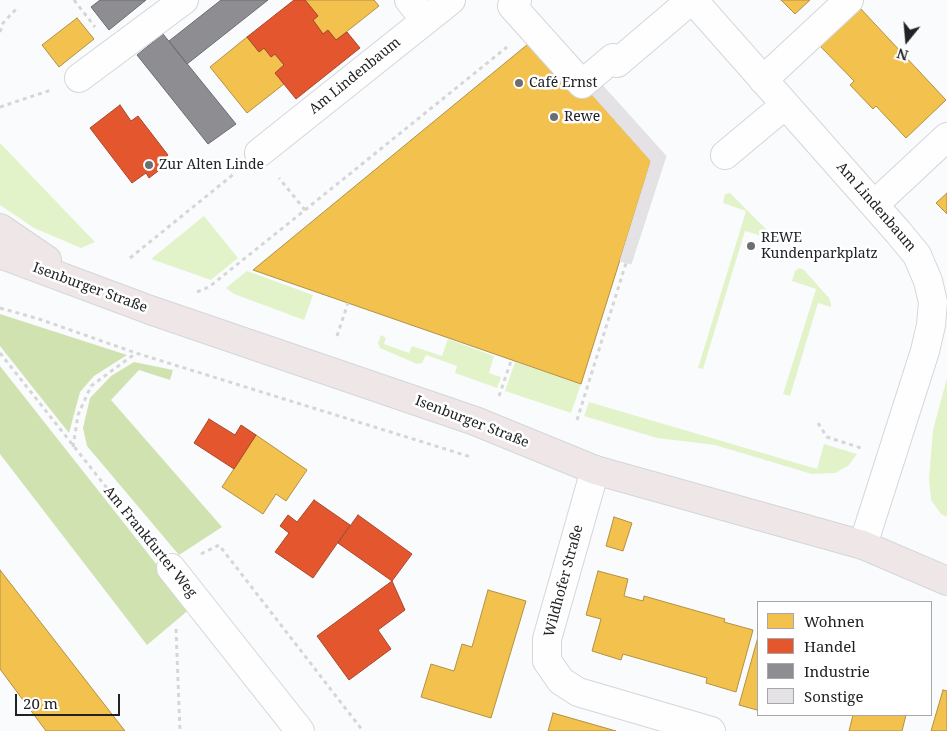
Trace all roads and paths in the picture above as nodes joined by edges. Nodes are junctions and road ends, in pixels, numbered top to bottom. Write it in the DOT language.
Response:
graph roads {
  1 [pos="184,0"];
  2 [pos="451,0"];
  3 [pos="517,0"];
  4 [pos="692,0"];
  5 [pos="824,0"];
  6 [pos="850,0"];
  7 [pos="18,7"];
  8 [pos="417,10"];
  9 [pos="531,28"];
  10 [pos="0,32"];
  11 [pos="757,73"];
  12 [pos="79,78"];
  13 [pos="785,105"];
  14 [pos="0,107"];
  15 [pos="947,137"];
  16 [pos="259,153"];
  17 [pos="725,156"];
  18 [pos="874,204"];
  19 [pos="305,210"];
  20 [pos="0,228"];
  21 [pos="130,258"];
  22 [pos="8,260"];
  23 [pos="626,263"];
  24 [pos="119,298"];
  25 [pos="348,303"];
  26 [pos="0,308"];
  27 [pos="150,310"];
  28 [pos="337,336"];
  29 [pos="0,353"];
  30 [pos="136,353"];
  31 [pos="510,361"];
  32 [pos="499,396"];
  33 [pos="577,420"];
  34 [pos="818,423"];
  35 [pos="73,448"];
  36 [pos="867,450"];
  37 [pos="477,459"];
  38 [pos="595,470"];
  39 [pos="863,545"];
  40 [pos="171,568"];
  41 [pos="947,581"];
  42 [pos="202,607"];
  43 [pos="180,731"];
  44 [pos="300,731"];
  45 [pos="363,731"];
  46 [pos="711,731"];
  1 -- 12 [label="street"];
  2 -- 8 [label="street, Am Lindenbaum"];
  3 -- 9 [label="street, Am Lindenbaum"];
  4 -- 9 [label="street, Am Lindenbaum"];
  4 -- 11 [label="street, Am Lindenbaum"];
  5 -- 11 [label="street"];
  6 -- 11 [label="street"];
  7 -- 10 [label="path"];
  8 -- 16 [label="street, Am Lindenbaum"];
  9 -- 19 [label="path"];
  11 -- 13 [label="street, Am Lindenbaum"];
  12 -- 14 [label="path"];
  13 -- 17 [label="street"];
  13 -- 18 [label="street, Am Lindenbaum"];
  15 -- 18 [label="street"];
  16 -- 19 [label="path"];
  16 -- 21 [label="path"];
  18 -- 39 [label="street, Am Lindenbaum"];
  19 -- 27 [label="path"];
  20 -- 24 [label="main road"];
  22 -- 24 [label="main road, Isenburger Straße"];
  23 -- 33 [label="path"];
  24 -- 27 [label="main road, Isenburger Straße"];
  25 -- 28 [label="path"];
  26 -- 30 [label="path"];
  27 -- 38 [label="main road, Isenburger Straße"];
  29 -- 35 [label="path, Am Frankfurter Weg"];
  30 -- 35 [label="path"];
  30 -- 37 [label="path"];
  31 -- 32 [label="path"];
  34 -- 36 [label="path"];
  35 -- 40 [label="path, Am Frankfurter Weg"];
  38 -- 39 [label="main road, Isenburger Straße"];
  38 -- 46 [label="street, Wildhofer Straße"];
  39 -- 41 [label="main road, Isenburger Straße"];
  40 -- 42 [label="street, Am Frankfurter Weg"];
  40 -- 45 [label="path"];
  42 -- 43 [label="path"];
  42 -- 44 [label="street, Am Frankfurter Weg"];
}
